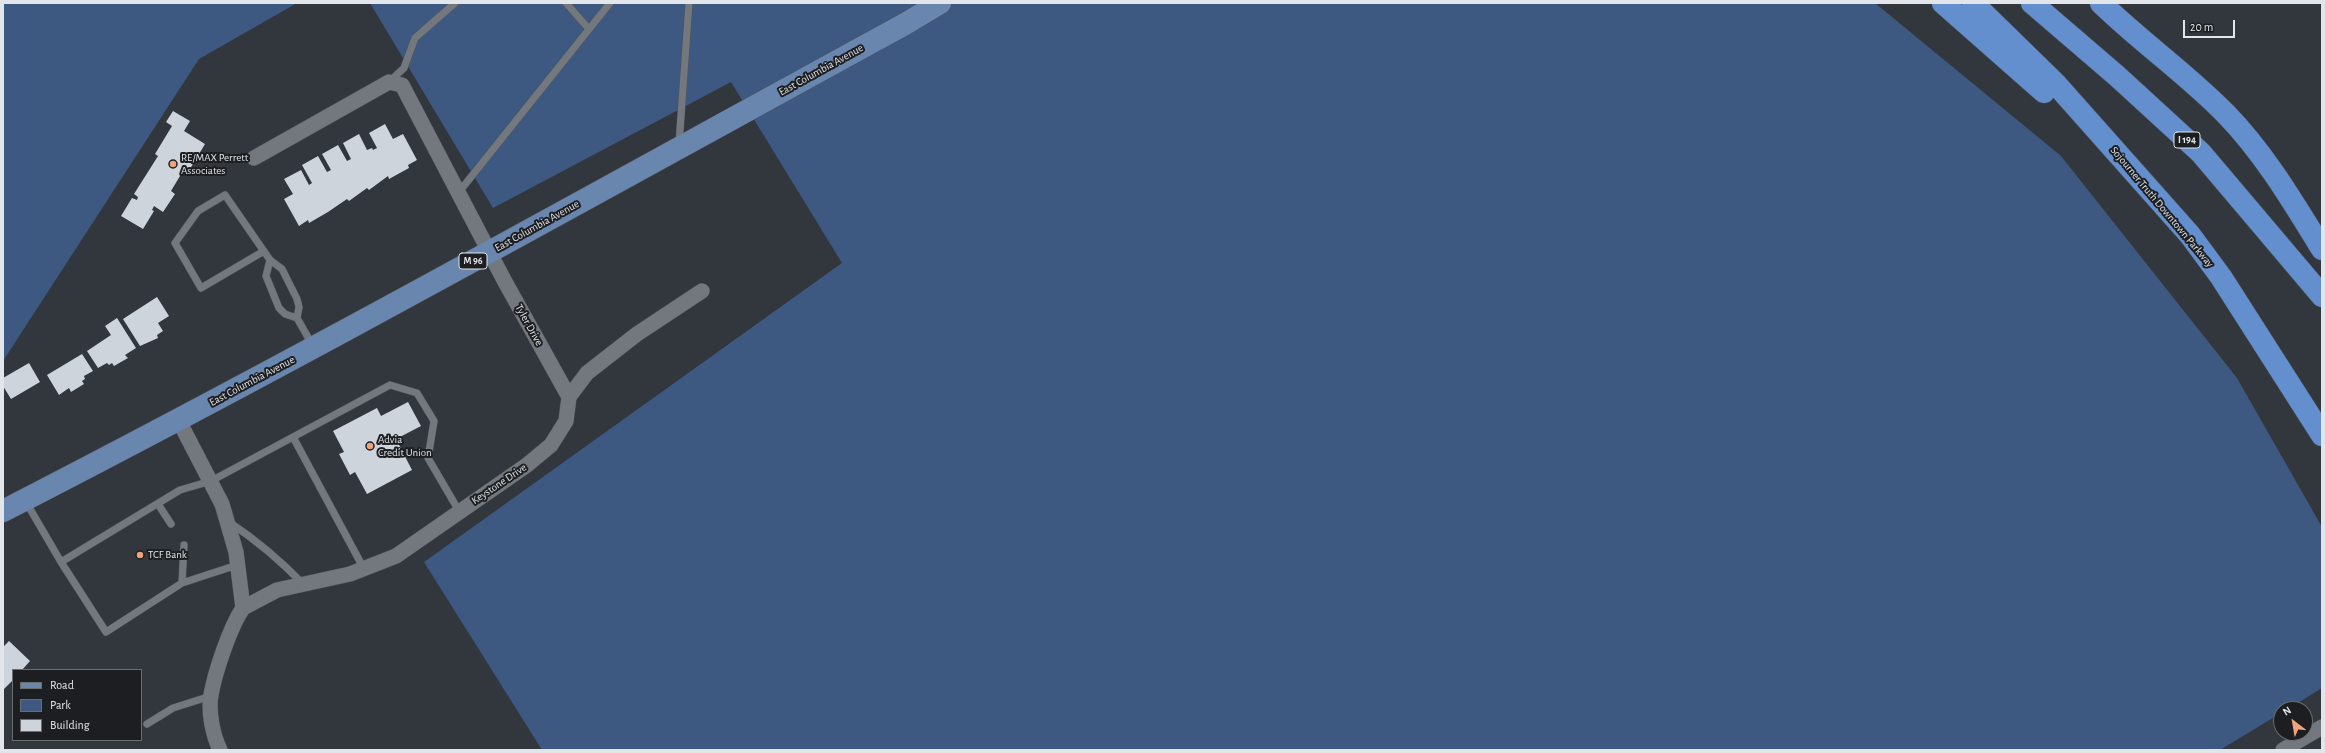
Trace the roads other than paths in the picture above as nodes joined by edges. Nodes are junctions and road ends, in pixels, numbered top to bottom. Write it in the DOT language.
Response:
graph roads {
  1 [pos="455,3"];
  2 [pos="566,3"];
  3 [pos="610,3"];
  4 [pos="688,3"];
  5 [pos="940,3"];
  6 [pos="1943,3"];
  7 [pos="1973,3"];
  8 [pos="2032,3"];
  9 [pos="2101,3"];
  10 [pos="589,29"];
  11 [pos="389,82"];
  12 [pos="679,148"];
  13 [pos="254,158"];
  14 [pos="2137,176"];
  15 [pos="459,192"];
  16 [pos="2322,249"];
  17 [pos="264,252"];
  18 [pos="490,252"];
  19 [pos="270,260"];
  20 [pos="702,291"];
  21 [pos="2322,296"];
  22 [pos="297,318"];
  23 [pos="314,347"];
  24 [pos="569,397"];
  25 [pos="179,421"];
  26 [pos="2322,435"];
  27 [pos="293,437"];
  28 [pos="211,481"];
  29 [pos="24,500"];
  30 [pos="158,504"];
  31 [pos="3,511"];
  32 [pos="459,511"];
  33 [pos="227,520"];
  34 [pos="171,524"];
  35 [pos="184,545"];
  36 [pos="61,562"];
  37 [pos="237,565"];
  38 [pos="364,569"];
  39 [pos="182,583"];
  40 [pos="303,584"];
  41 [pos="243,608"];
  42 [pos="211,696"];
  43 [pos="147,724"];
  44 [pos="2322,727"];
  45 [pos="220,750"];
  46 [pos="2283,750"];
  1 -- 11 [label="lane"];
  2 -- 10 [label="lane"];
  3 -- 10 [label="lane"];
  4 -- 12 [label="lane"];
  5 -- 12 [label="main road, East Columbia Avenue / M 96"];
  6 -- 14 [label="highway"];
  7 -- 14 [label="highway, Sojourner Truth Downtown Parkway"];
  8 -- 21 [label="highway, I 194"];
  9 -- 16 [label="highway"];
  10 -- 15 [label="lane"];
  11 -- 13 [label="street"];
  11 -- 15 [label="street, Tyler Drive"];
  12 -- 18 [label="main road, East Columbia Avenue / M 96"];
  14 -- 26 [label="highway, Sojourner Truth Downtown Parkway"];
  15 -- 18 [label="street, Tyler Drive"];
  17 -- 17 [label="lane"];
  17 -- 19 [label="lane"];
  18 -- 23 [label="main road, East Columbia Avenue / M 96"];
  18 -- 24 [label="street, Tyler Drive"];
  19 -- 22 [label="lane"];
  19 -- 22 [label="lane"];
  20 -- 24 [label="street"];
  22 -- 23 [label="lane"];
  23 -- 25 [label="main road, East Columbia Avenue / M 96"];
  24 -- 32 [label="street, Keystone Drive"];
  25 -- 28 [label="street"];
  25 -- 29 [label="main road, East Columbia Avenue / M 96"];
  27 -- 28 [label="lane"];
  27 -- 32 [label="lane"];
  27 -- 38 [label="lane"];
  28 -- 30 [label="lane"];
  28 -- 33 [label="street"];
  29 -- 31 [label="main road, East Columbia Avenue / M 96"];
  29 -- 36 [label="lane"];
  30 -- 34 [label="lane"];
  30 -- 36 [label="lane"];
  32 -- 38 [label="street, Keystone Drive"];
  33 -- 37 [label="street"];
  33 -- 40 [label="lane"];
  35 -- 39 [label="lane"];
  36 -- 39 [label="lane"];
  37 -- 39 [label="lane"];
  37 -- 41 [label="street"];
  38 -- 40 [label="street, Keystone Drive"];
  40 -- 41 [label="street, Keystone Drive"];
  41 -- 42 [label="street"];
  42 -- 43 [label="lane"];
  42 -- 45 [label="street"];
  44 -- 46 [label="street"];
}
